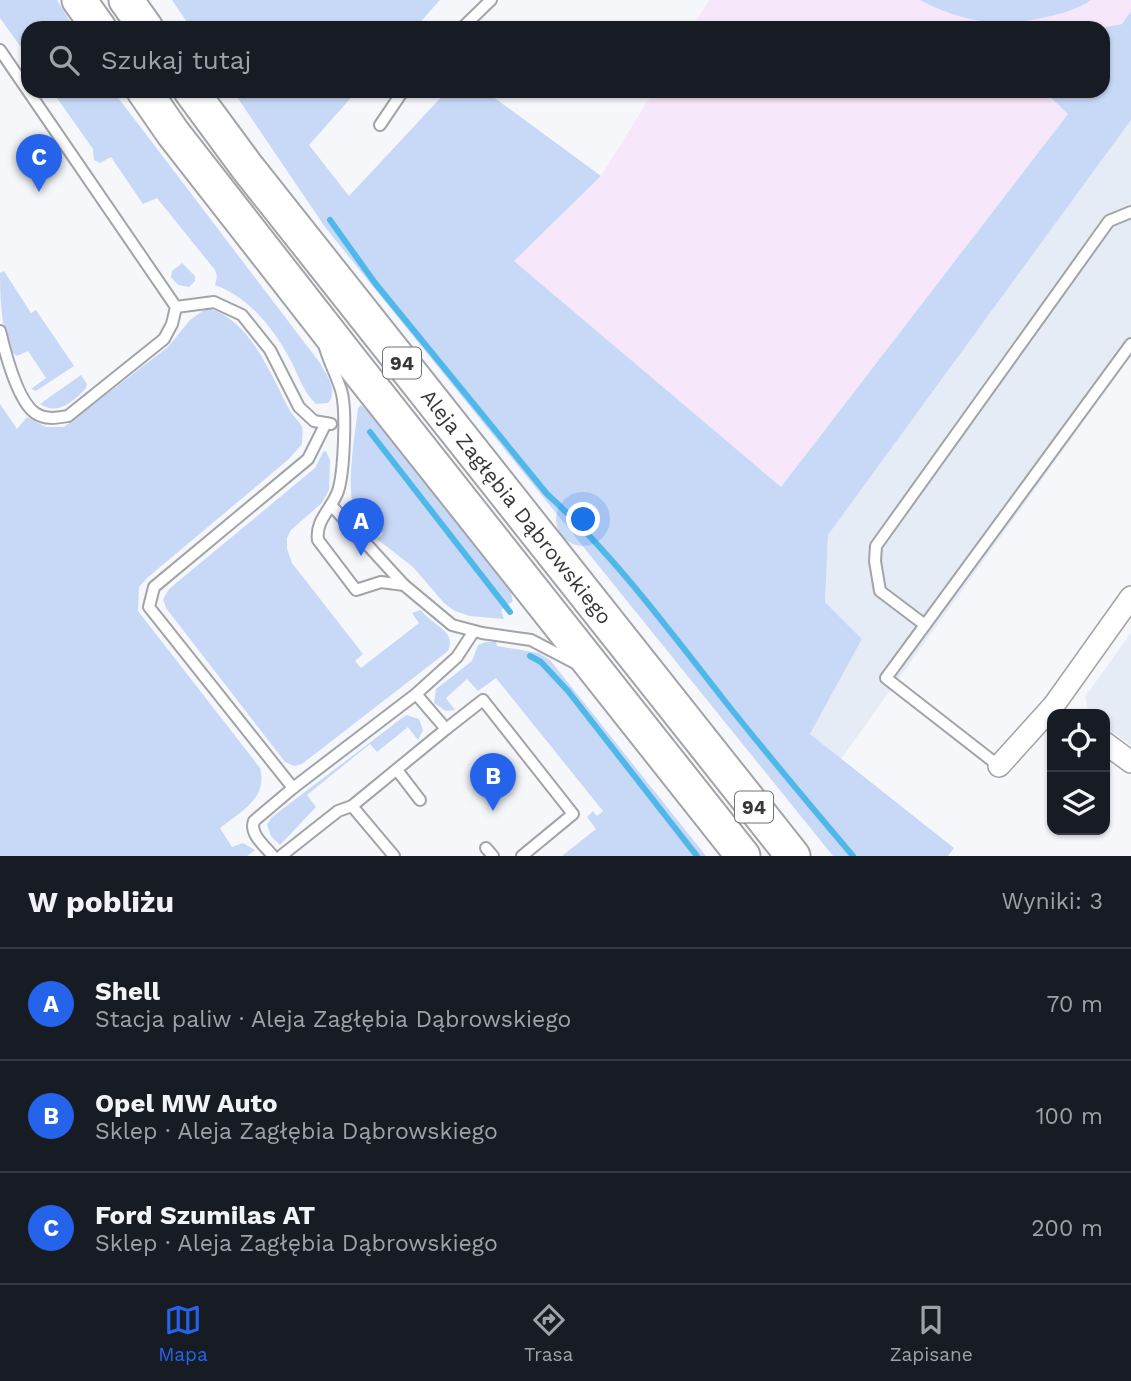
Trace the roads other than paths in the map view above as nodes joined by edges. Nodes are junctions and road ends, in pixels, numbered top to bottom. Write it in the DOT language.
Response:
graph roads {
  1 [pos="79,0"];
  2 [pos="126,0"];
  3 [pos="136,0"];
  4 [pos="491,0"];
  5 [pos="94,21"];
  6 [pos="141,21"];
  7 [pos="144,21"];
  8 [pos="469,21"];
  9 [pos="0,50"];
  10 [pos="21,81"];
  11 [pos="33,98"];
  12 [pos="149,98"];
  13 [pos="196,98"];
  14 [pos="398,98"];
  15 [pos="380,125"];
  16 [pos="1131,212"];
  17 [pos="176,307"];
  18 [pos="314,312"];
  19 [pos="0,331"];
  20 [pos="1131,344"];
  21 [pos="4,366"];
  22 [pos="326,423"];
  23 [pos="344,426"];
  24 [pos="331,505"];
  25 [pos="404,585"];
  26 [pos="1131,597"];
  27 [pos="925,625"];
  28 [pos="474,631"];
  29 [pos="601,677"];
  30 [pos="416,694"];
  31 [pos="1061,709"];
  32 [pos="1047,722"];
  33 [pos="446,729"];
  34 [pos="1110,747"];
  35 [pos="1131,762"];
  36 [pos="999,766"];
  37 [pos="397,769"];
  38 [pos="293,788"];
  39 [pos="421,800"];
  40 [pos="352,806"];
  41 [pos="273,856"];
  42 [pos="281,856"];
  43 [pos="394,856"];
  44 [pos="522,856"];
  45 [pos="743,856"];
  46 [pos="793,856"];
  1 -- 5 [label="main road"];
  2 -- 6 [label="main road"];
  3 -- 7 [label="main road"];
  4 -- 8 [label="lane"];
  9 -- 10 [label="lane"];
  11 -- 17 [label="lane"];
  12 -- 18 [label="main road, Aleja Zagłębia Dąbrowskiego / 94"];
  13 -- 46 [label="main road, Aleja Zagłębia Dąbrowskiego / 94"];
  14 -- 15 [label="lane"];
  16 -- 27 [label="lane"];
  17 -- 21 [label="lane"];
  17 -- 22 [label="lane"];
  18 -- 23 [label="lane"];
  18 -- 29 [label="main road, Aleja Zagłębia Dąbrowskiego / 94"];
  19 -- 21 [label="lane"];
  20 -- 27 [label="lane"];
  22 -- 23 [label="lane"];
  22 -- 38 [label="lane"];
  23 -- 24 [label="lane"];
  24 -- 25 [label="lane"];
  24 -- 25 [label="lane"];
  25 -- 28 [label="lane"];
  26 -- 31 [label="street"];
  27 -- 36 [label="lane"];
  28 -- 29 [label="lane"];
  28 -- 30 [label="lane"];
  29 -- 45 [label="main road, Aleja Zagłębia Dąbrowskiego / 94"];
  30 -- 33 [label="lane"];
  30 -- 38 [label="lane"];
  32 -- 36 [label="street"];
  33 -- 37 [label="lane"];
  33 -- 44 [label="lane"];
  34 -- 35 [label="street"];
  37 -- 39 [label="lane"];
  37 -- 40 [label="lane"];
  38 -- 41 [label="lane"];
  40 -- 42 [label="lane"];
  40 -- 43 [label="lane"];
}
